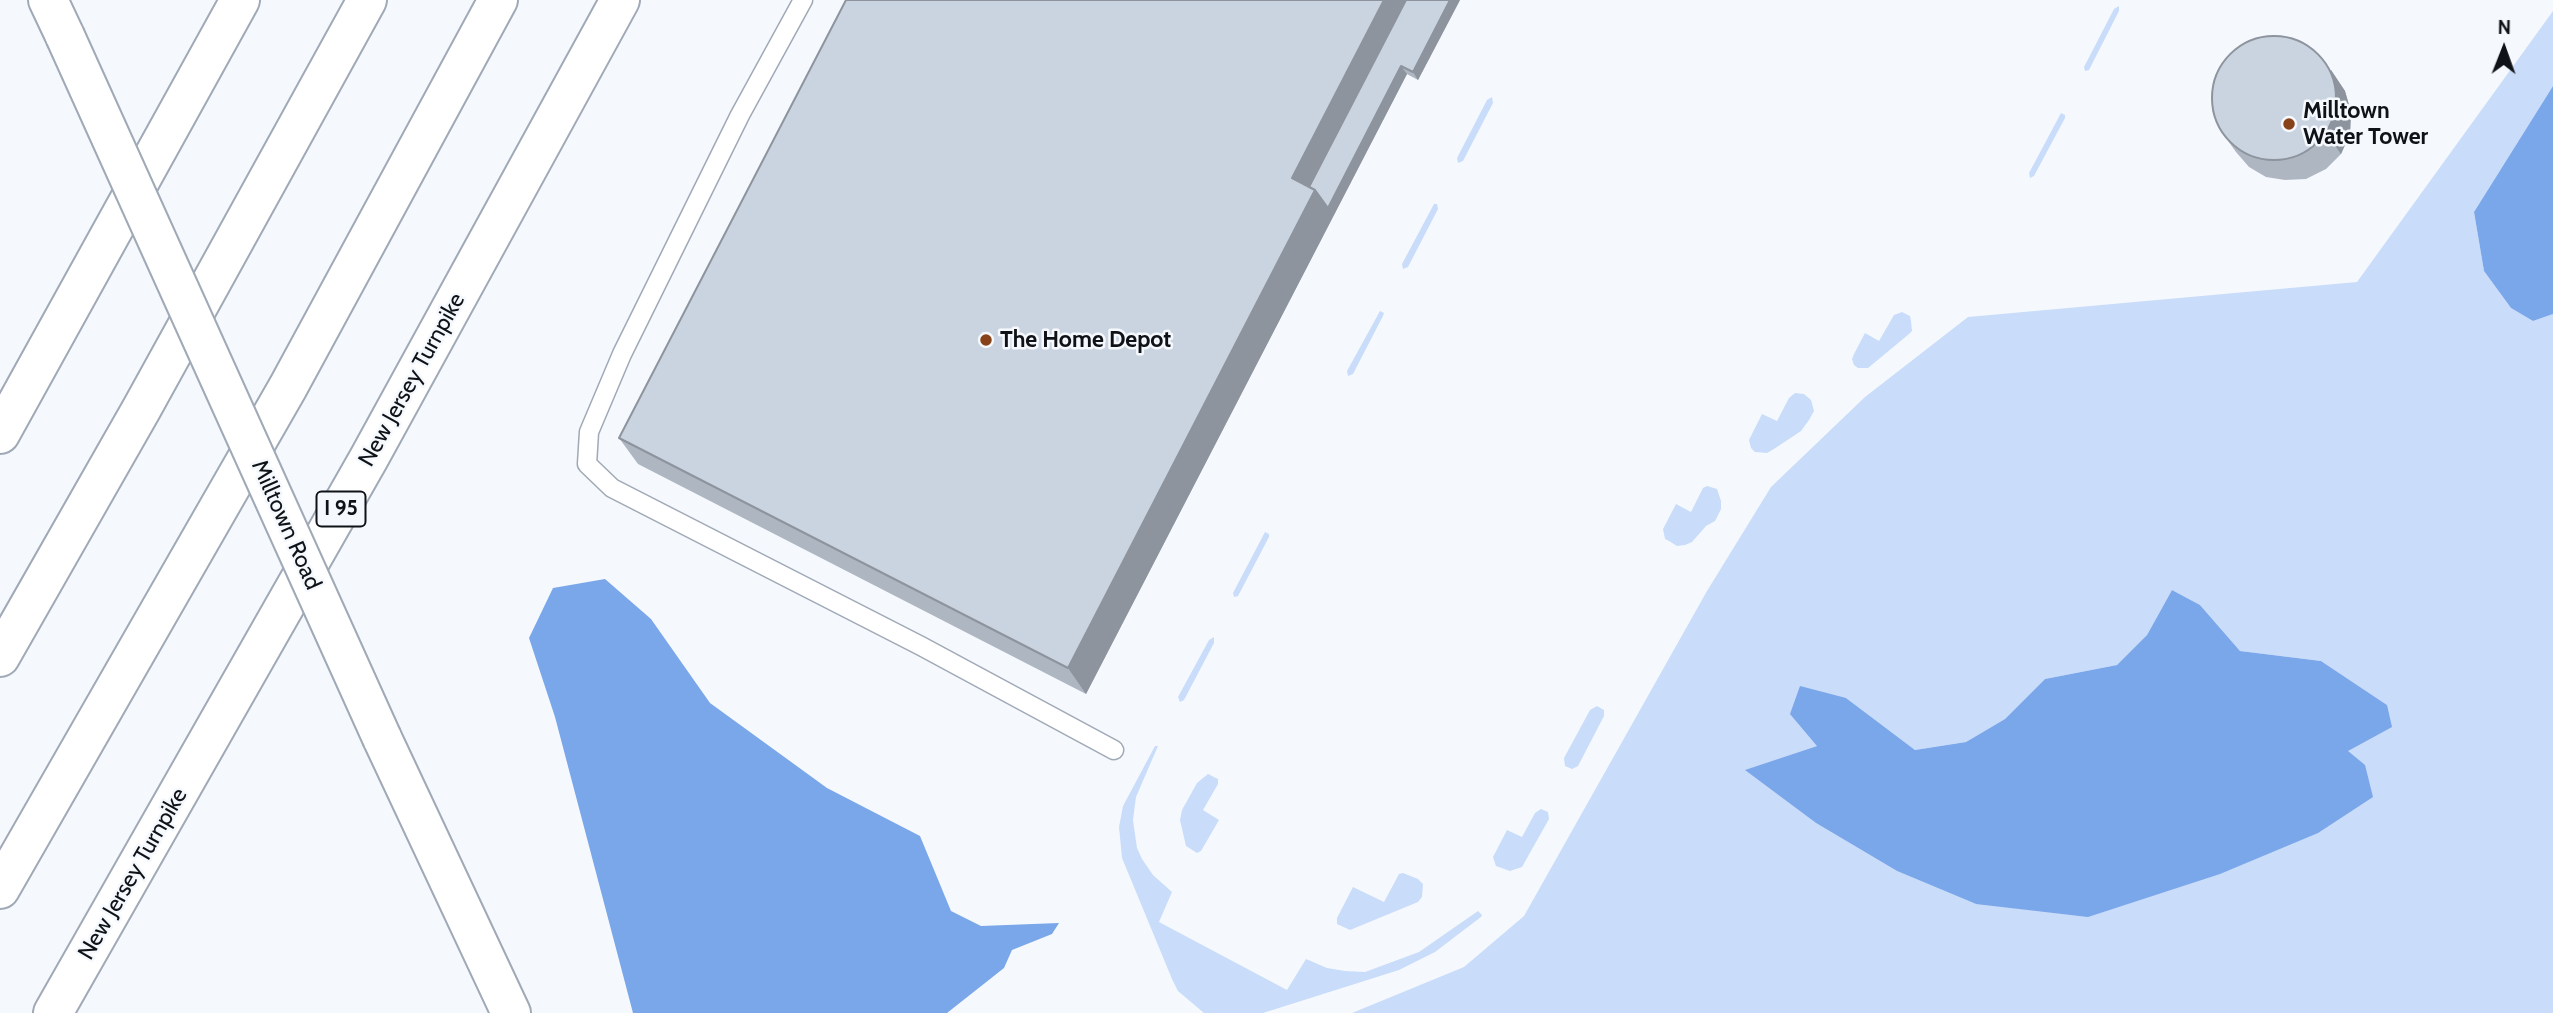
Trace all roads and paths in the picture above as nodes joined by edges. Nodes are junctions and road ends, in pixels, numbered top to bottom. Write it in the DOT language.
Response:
graph roads {
  1 [pos="48,0"];
  2 [pos="240,0"];
  3 [pos="367,0"];
  4 [pos="498,0"];
  5 [pos="620,0"];
  6 [pos="803,0"];
  7 [pos="0,434"];
  8 [pos="0,657"];
  9 [pos="1114,750"];
  10 [pos="0,890"];
  11 [pos="53,1013"];
  12 [pos="511,1013"];
  1 -- 12 [label="main road, Milltown Road, bridge"];
  2 -- 7 [label="main road"];
  3 -- 8 [label="main road"];
  4 -- 10 [label="main road"];
  5 -- 11 [label="main road, New Jersey Turnpike / I 95"];
  6 -- 9 [label="lane"];
}
